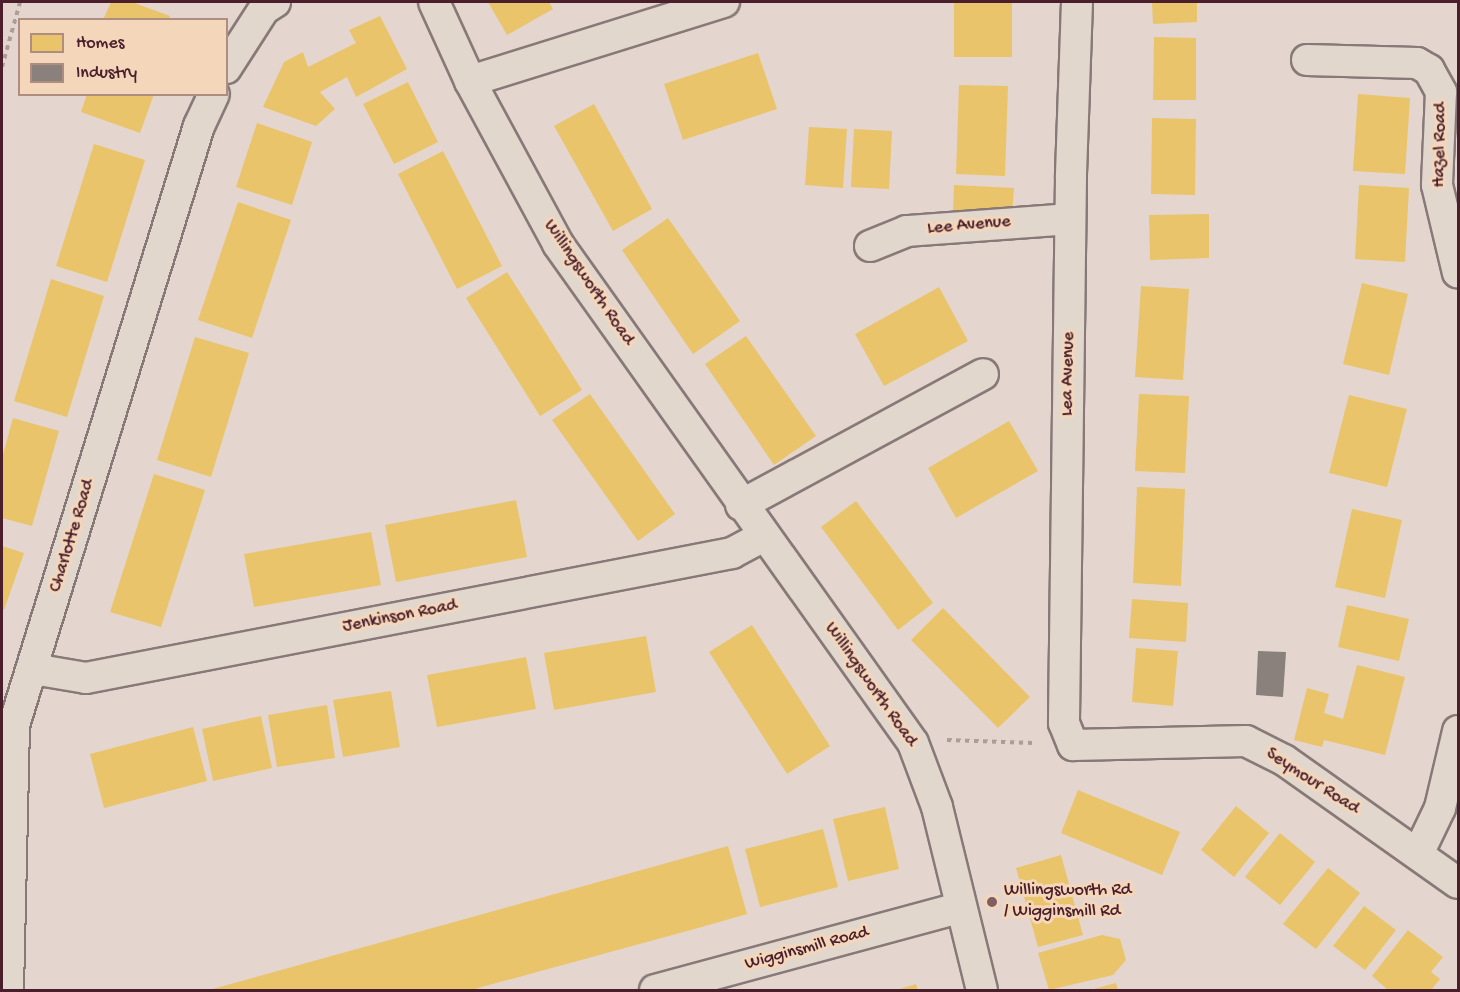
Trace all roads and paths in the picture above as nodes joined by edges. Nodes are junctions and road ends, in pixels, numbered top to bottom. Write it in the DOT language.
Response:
graph roads {
  1 [pos="20,2"];
  2 [pos="275,2"];
  3 [pos="434,2"];
  4 [pos="724,2"];
  5 [pos="1077,2"];
  6 [pos="1307,60"];
  7 [pos="228,65"];
  8 [pos="2,67"];
  9 [pos="470,81"];
  10 [pos="213,96"];
  11 [pos="1070,219"];
  12 [pos="870,246"];
  13 [pos="1458,273"];
  14 [pos="983,374"];
  15 [pos="741,505"];
  16 [pos="764,536"];
  17 [pos="33,669"];
  18 [pos="1458,731"];
  19 [pos="914,743"];
  20 [pos="1073,745"];
  21 [pos="1418,854"];
  22 [pos="1458,883"];
  23 [pos="959,908"];
  24 [pos="8,990"];
  25 [pos="655,990"];
  26 [pos="982,990"];
  1 -- 8 [label="path"];
  2 -- 7 [label="street"];
  3 -- 9 [label="street, Willingsworth Road"];
  4 -- 9 [label="street"];
  5 -- 11 [label="street, Lea Avenue"];
  6 -- 13 [label="street, Hazel Road"];
  9 -- 15 [label="street, Willingsworth Road"];
  10 -- 17 [label="street, Charlotte Road"];
  11 -- 12 [label="street, Lee Avenue"];
  11 -- 20 [label="street, Lea Avenue"];
  14 -- 15 [label="street"];
  15 -- 16 [label="street, Willingsworth Road"];
  16 -- 17 [label="street, Jenkinson Road"];
  16 -- 19 [label="street, Willingsworth Road"];
  17 -- 24 [label="street, Charlotte Road"];
  18 -- 21 [label="street"];
  19 -- 20 [label="path"];
  19 -- 23 [label="street, Willingsworth Road"];
  20 -- 21 [label="street, Seymour Road"];
  21 -- 22 [label="street, Seymour Road"];
  23 -- 25 [label="street, Wigginsmill Road"];
  23 -- 26 [label="street, Willingsworth Road"];
}
